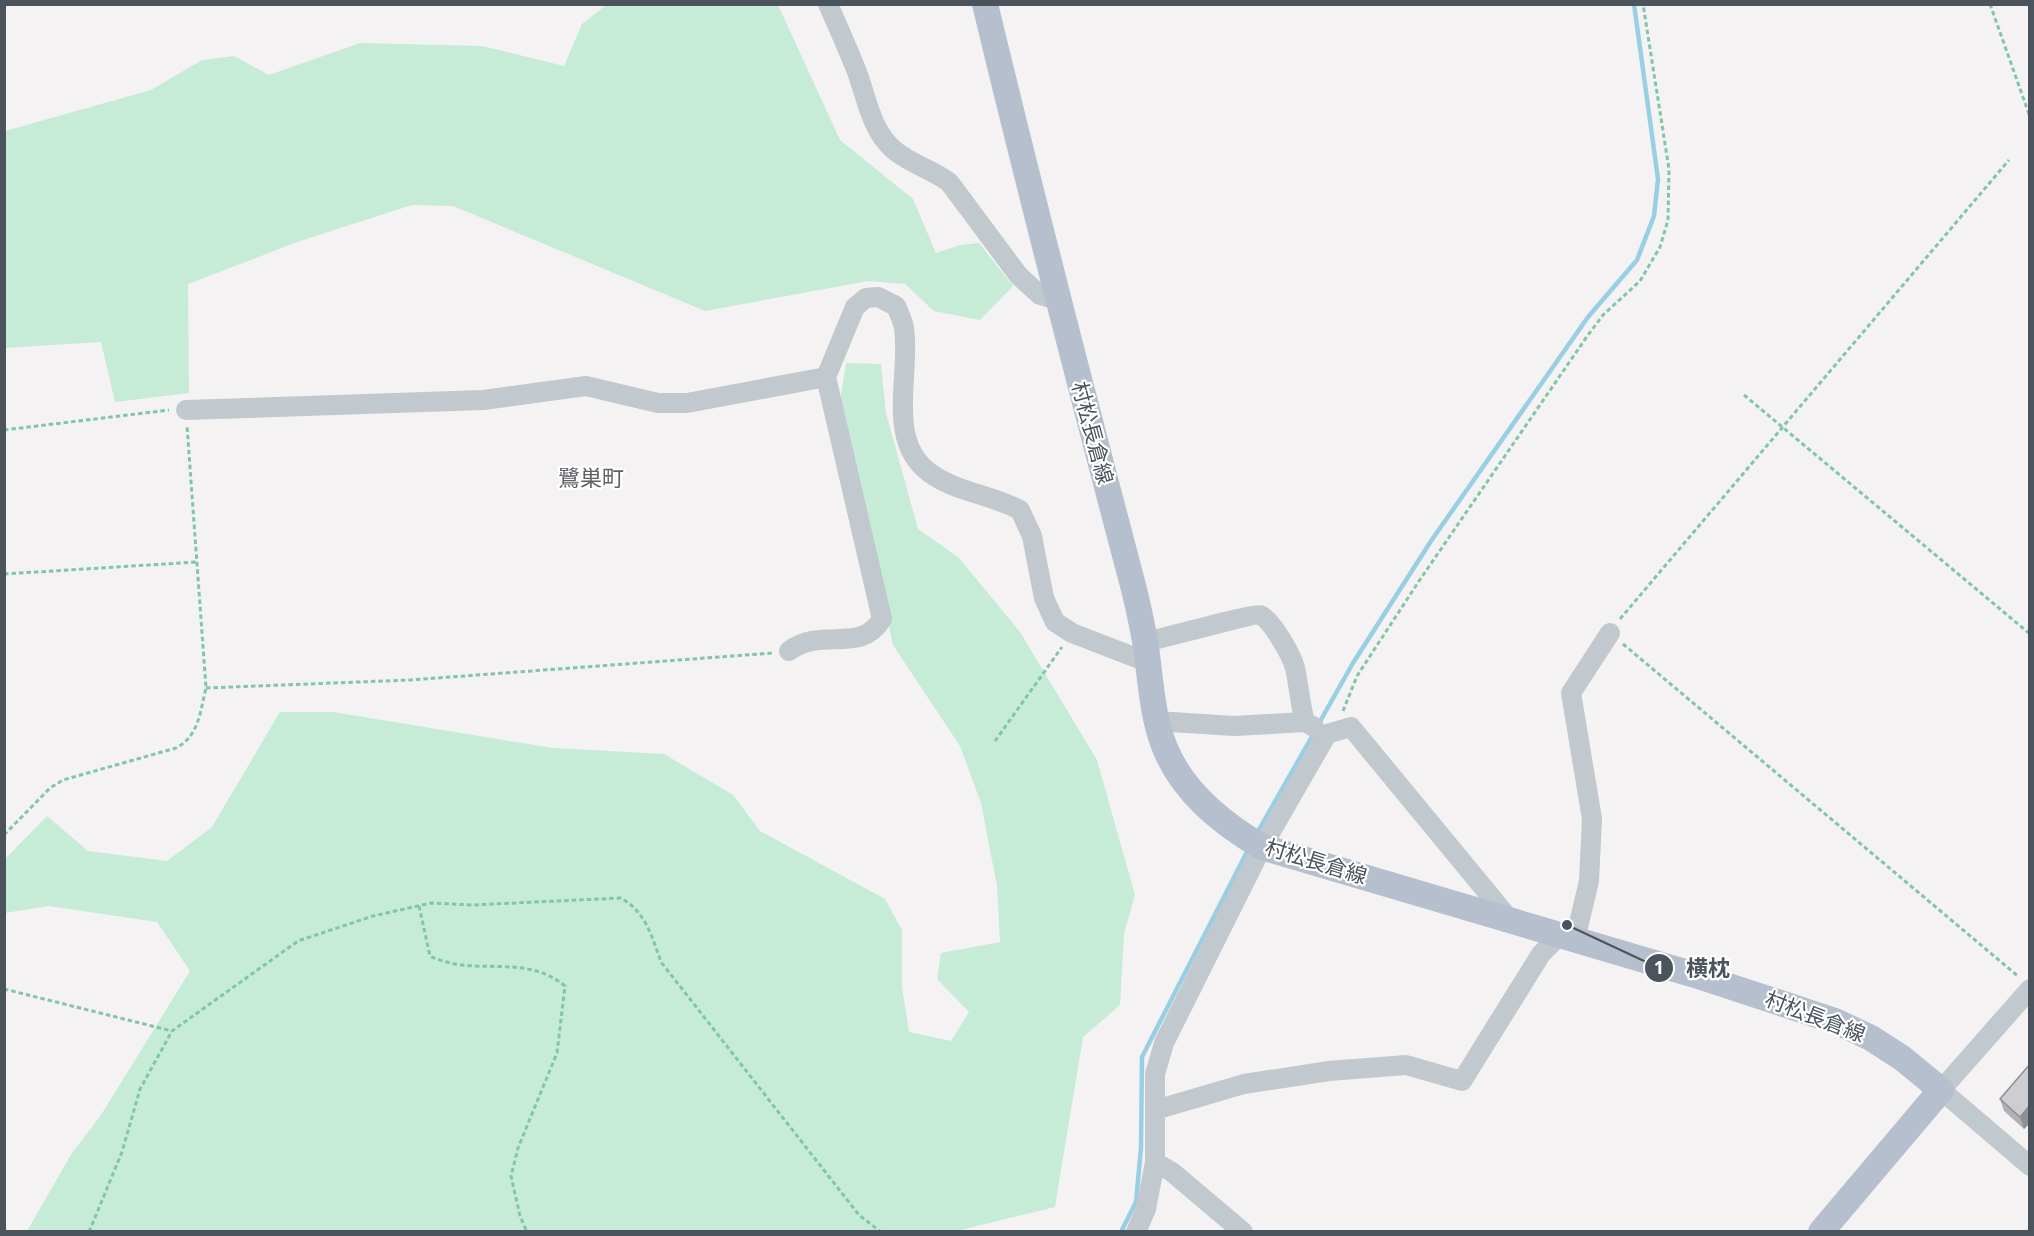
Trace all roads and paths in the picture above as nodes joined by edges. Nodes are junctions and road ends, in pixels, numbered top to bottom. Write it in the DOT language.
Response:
graph roads {
  1 [pos="828,4"];
  2 [pos="986,4"];
  3 [pos="1643,4"];
  4 [pos="1990,4"];
  5 [pos="2030,117"];
  6 [pos="2009,160"];
  7 [pos="1057,300"];
  8 [pos="826,377"];
  9 [pos="1744,395"];
  10 [pos="186,410"];
  11 [pos="1783,429"];
  12 [pos="4,430"];
  13 [pos="197,562"];
  14 [pos="4,574"];
  15 [pos="1072,633"];
  16 [pos="1610,633"];
  17 [pos="2030,634"];
  18 [pos="789,651"];
  19 [pos="1146,652"];
  20 [pos="206,688"];
  21 [pos="1156,720"];
  22 [pos="1305,722"];
  23 [pos="1327,734"];
  24 [pos="995,741"];
  25 [pos="4,835"];
  26 [pos="1262,847"];
  27 [pos="419,906"];
  28 [pos="1511,921"];
  29 [pos="1567,938"];
  30 [pos="2026,984"];
  31 [pos="4,989"];
  32 [pos="172,1031"];
  33 [pos="1941,1090"];
  34 [pos="1155,1110"];
  35 [pos="1155,1162"];
  36 [pos="2030,1166"];
  37 [pos="89,1232"];
  38 [pos="527,1232"];
  39 [pos="882,1232"];
  40 [pos="1136,1232"];
  41 [pos="1243,1232"];
  42 [pos="1821,1232"];
  1 -- 7 [label="street"];
  2 -- 7 [label="main road, 村松長倉線"];
  3 -- 23 [label="path"];
  4 -- 5 [label="path"];
  6 -- 11 [label="path"];
  7 -- 19 [label="main road, 村松長倉線"];
  8 -- 10 [label="street"];
  8 -- 15 [label="street"];
  8 -- 18 [label="street"];
  9 -- 11 [label="path"];
  10 -- 12 [label="path"];
  10 -- 13 [label="path"];
  11 -- 16 [label="path"];
  11 -- 17 [label="path"];
  13 -- 14 [label="path"];
  13 -- 20 [label="path"];
  15 -- 19 [label="street"];
  15 -- 24 [label="path"];
  16 -- 29 [label="street"];
  16 -- 30 [label="path"];
  18 -- 20 [label="path"];
  19 -- 21 [label="main road, 村松長倉線"];
  19 -- 22 [label="street"];
  20 -- 25 [label="path"];
  21 -- 22 [label="street"];
  21 -- 26 [label="main road, 村松長倉線"];
  22 -- 23 [label="street"];
  23 -- 26 [label="street"];
  23 -- 28 [label="street"];
  26 -- 28 [label="main road, 村松長倉線"];
  26 -- 34 [label="street"];
  27 -- 32 [label="path"];
  27 -- 38 [label="path"];
  27 -- 39 [label="path"];
  28 -- 29 [label="main road, 村松長倉線"];
  29 -- 33 [label="main road, 村松長倉線"];
  29 -- 34 [label="street"];
  30 -- 33 [label="street"];
  31 -- 32 [label="path"];
  32 -- 37 [label="path"];
  33 -- 36 [label="street"];
  33 -- 42 [label="main road"];
  34 -- 35 [label="street"];
  35 -- 40 [label="street"];
  35 -- 41 [label="street"];
}
